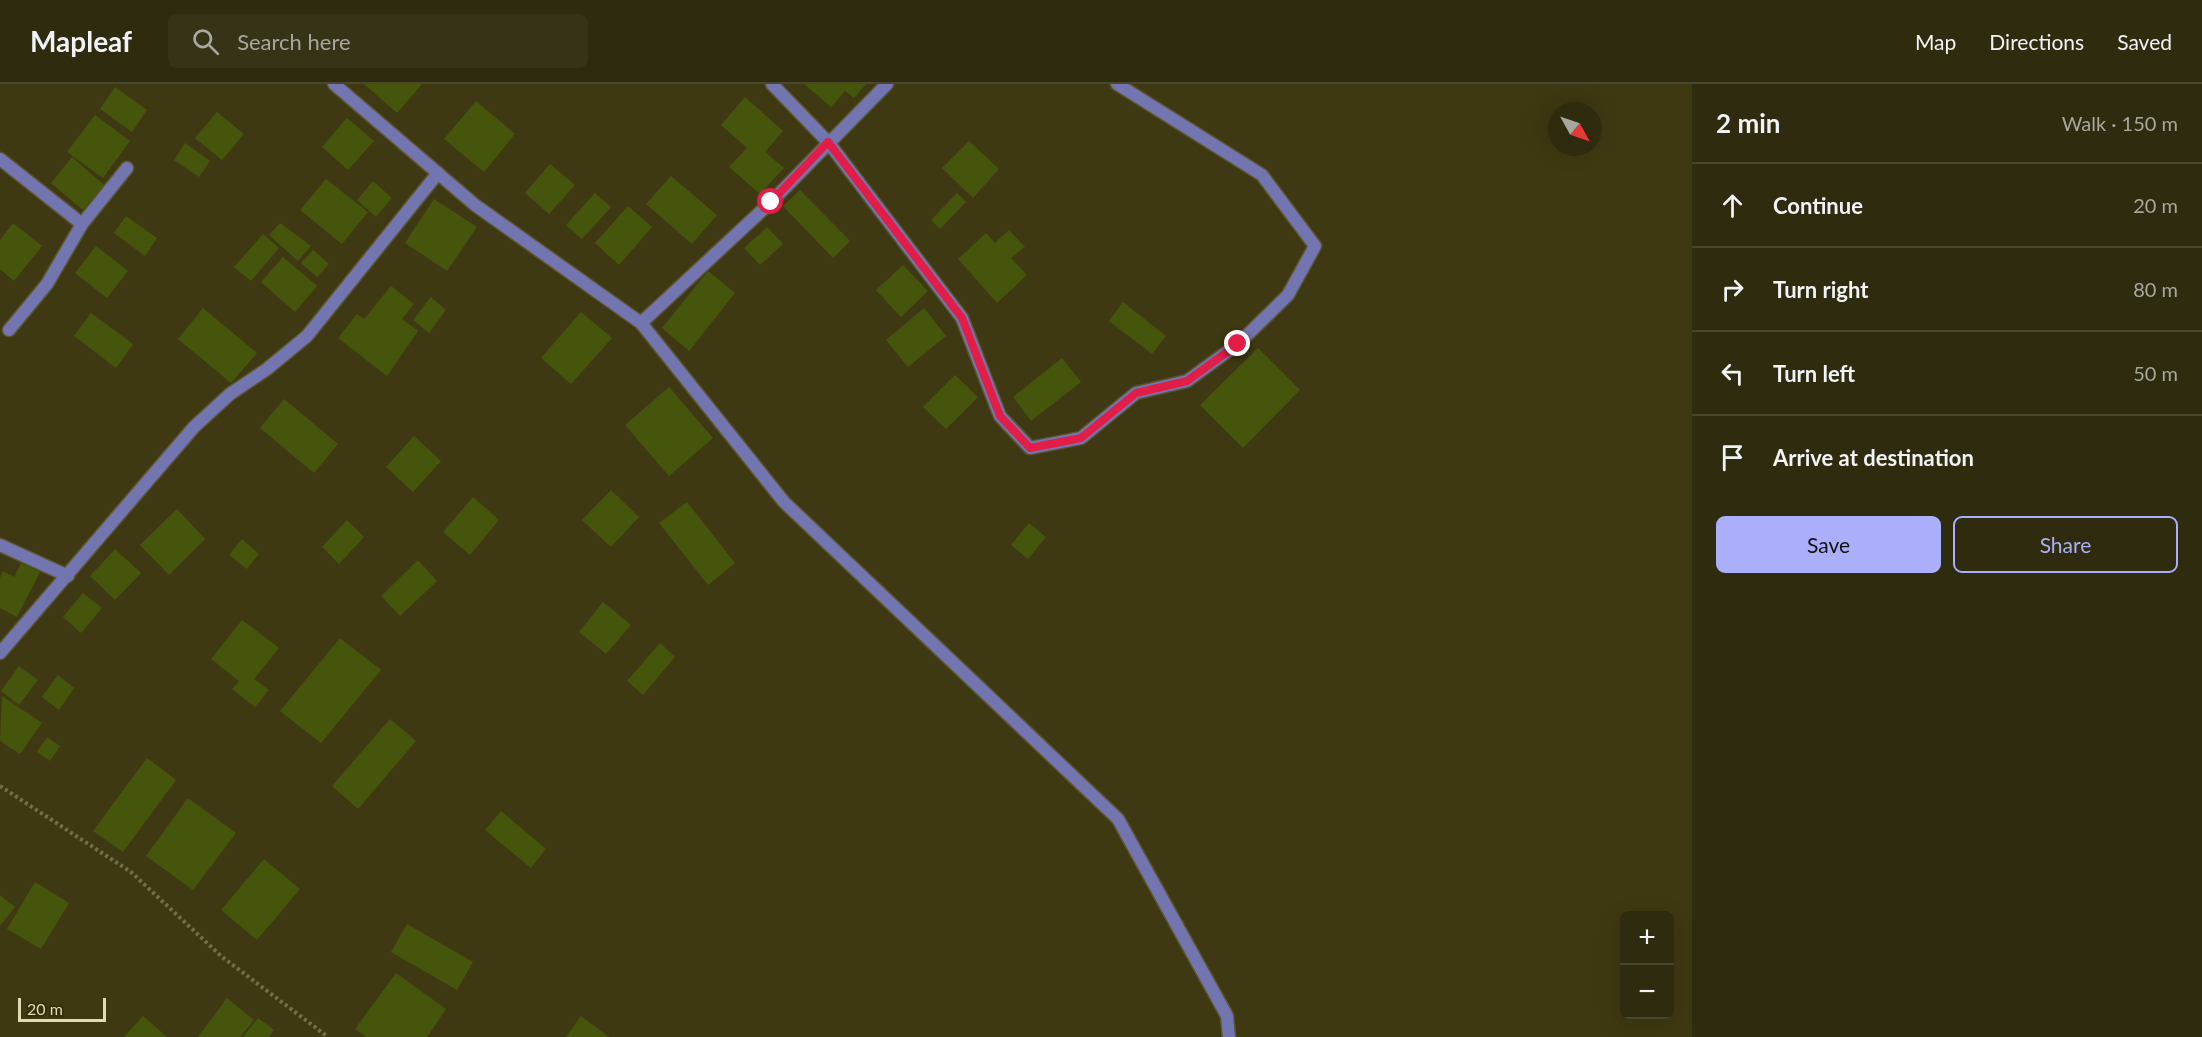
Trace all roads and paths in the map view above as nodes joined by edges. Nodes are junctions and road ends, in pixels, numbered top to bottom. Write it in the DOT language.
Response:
graph roads {
  1 [pos="334,84"];
  2 [pos="772,84"];
  3 [pos="887,84"];
  4 [pos="1117,84"];
  5 [pos="828,142"];
  6 [pos="0,159"];
  7 [pos="127,168"];
  8 [pos="438,173"];
  9 [pos="82,224"];
  10 [pos="641,323"];
  11 [pos="9,330"];
  12 [pos="0,545"];
  13 [pos="68,576"];
  14 [pos="0,653"];
  15 [pos="0,786"];
  16 [pos="328,1037"];
  17 [pos="1229,1037"];
  1 -- 8 [label="street"];
  2 -- 5 [label="street"];
  3 -- 5 [label="street"];
  4 -- 5 [label="street"];
  5 -- 10 [label="street"];
  6 -- 9 [label="street"];
  7 -- 9 [label="street"];
  8 -- 10 [label="street"];
  8 -- 13 [label="street"];
  9 -- 11 [label="street"];
  10 -- 17 [label="street"];
  12 -- 13 [label="street"];
  13 -- 14 [label="street"];
  15 -- 16 [label="path"];
}
